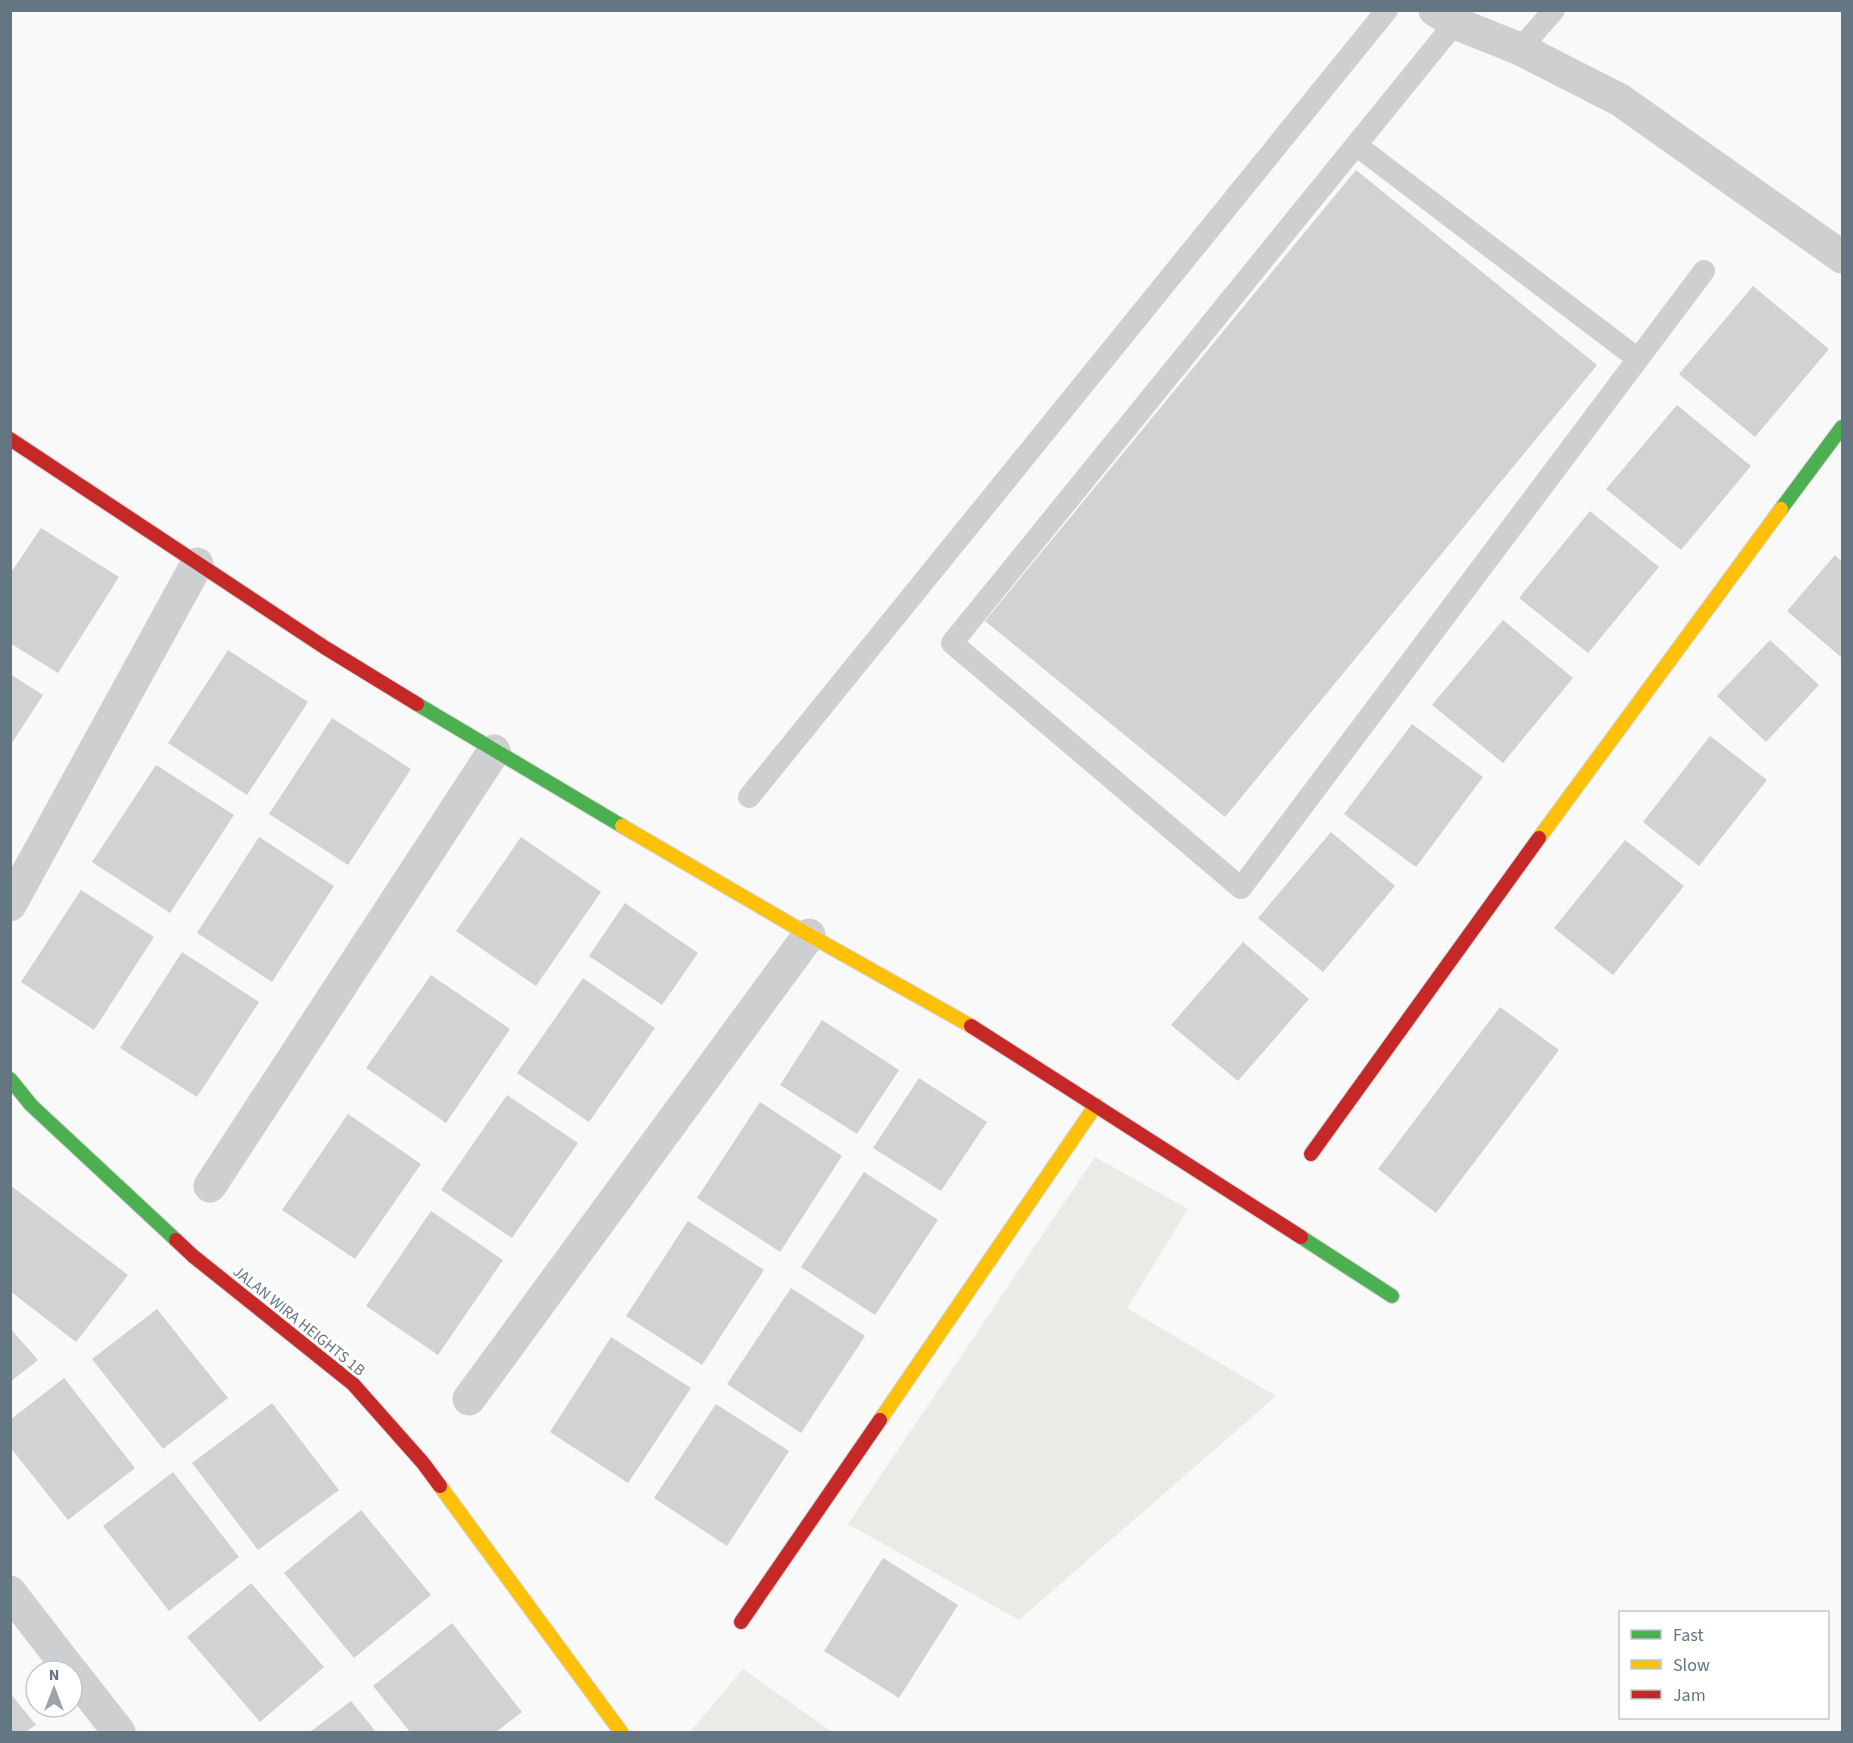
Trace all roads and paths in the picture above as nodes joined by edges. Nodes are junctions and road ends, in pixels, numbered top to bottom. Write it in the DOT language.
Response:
graph roads {
  1 [pos="1387,10"];
  2 [pos="1554,10"];
  3 [pos="1445,17"];
  4 [pos="1520,49"];
  5 [pos="1356,145"];
  6 [pos="1842,257"];
  7 [pos="1704,271"];
  8 [pos="1638,359"];
  9 [pos="1842,427"];
  10 [pos="10,439"];
  11 [pos="197,564"];
  12 [pos="494,751"];
  13 [pos="749,797"];
  14 [pos="10,905"];
  15 [pos="809,935"];
  16 [pos="10,1079"];
  17 [pos="1096,1105"];
  18 [pos="1311,1154"];
  19 [pos="210,1186"];
  20 [pos="1392,1296"];
  21 [pos="469,1399"];
  22 [pos="10,1592"];
  23 [pos="741,1622"];
  24 [pos="63,1659"];
  25 [pos="84,1687"];
  26 [pos="119,1732"];
  27 [pos="621,1732"];
  1 -- 13 [label="lane"];
  2 -- 4 [label="lane"];
  3 -- 4 [label="street"];
  3 -- 5 [label="lane"];
  4 -- 6 [label="street"];
  5 -- 8 [label="lane"];
  5 -- 8 [label="lane"];
  7 -- 8 [label="lane"];
  9 -- 18 [label="street"];
  10 -- 11 [label="street"];
  11 -- 12 [label="street"];
  11 -- 14 [label="street"];
  12 -- 15 [label="street"];
  12 -- 19 [label="street"];
  15 -- 17 [label="street"];
  15 -- 21 [label="street"];
  16 -- 27 [label="street, JALAN WIRA HEIGHTS 1B"];
  17 -- 20 [label="street"];
  17 -- 23 [label="street"];
  22 -- 24 [label="street"];
  25 -- 26 [label="street"];
}
